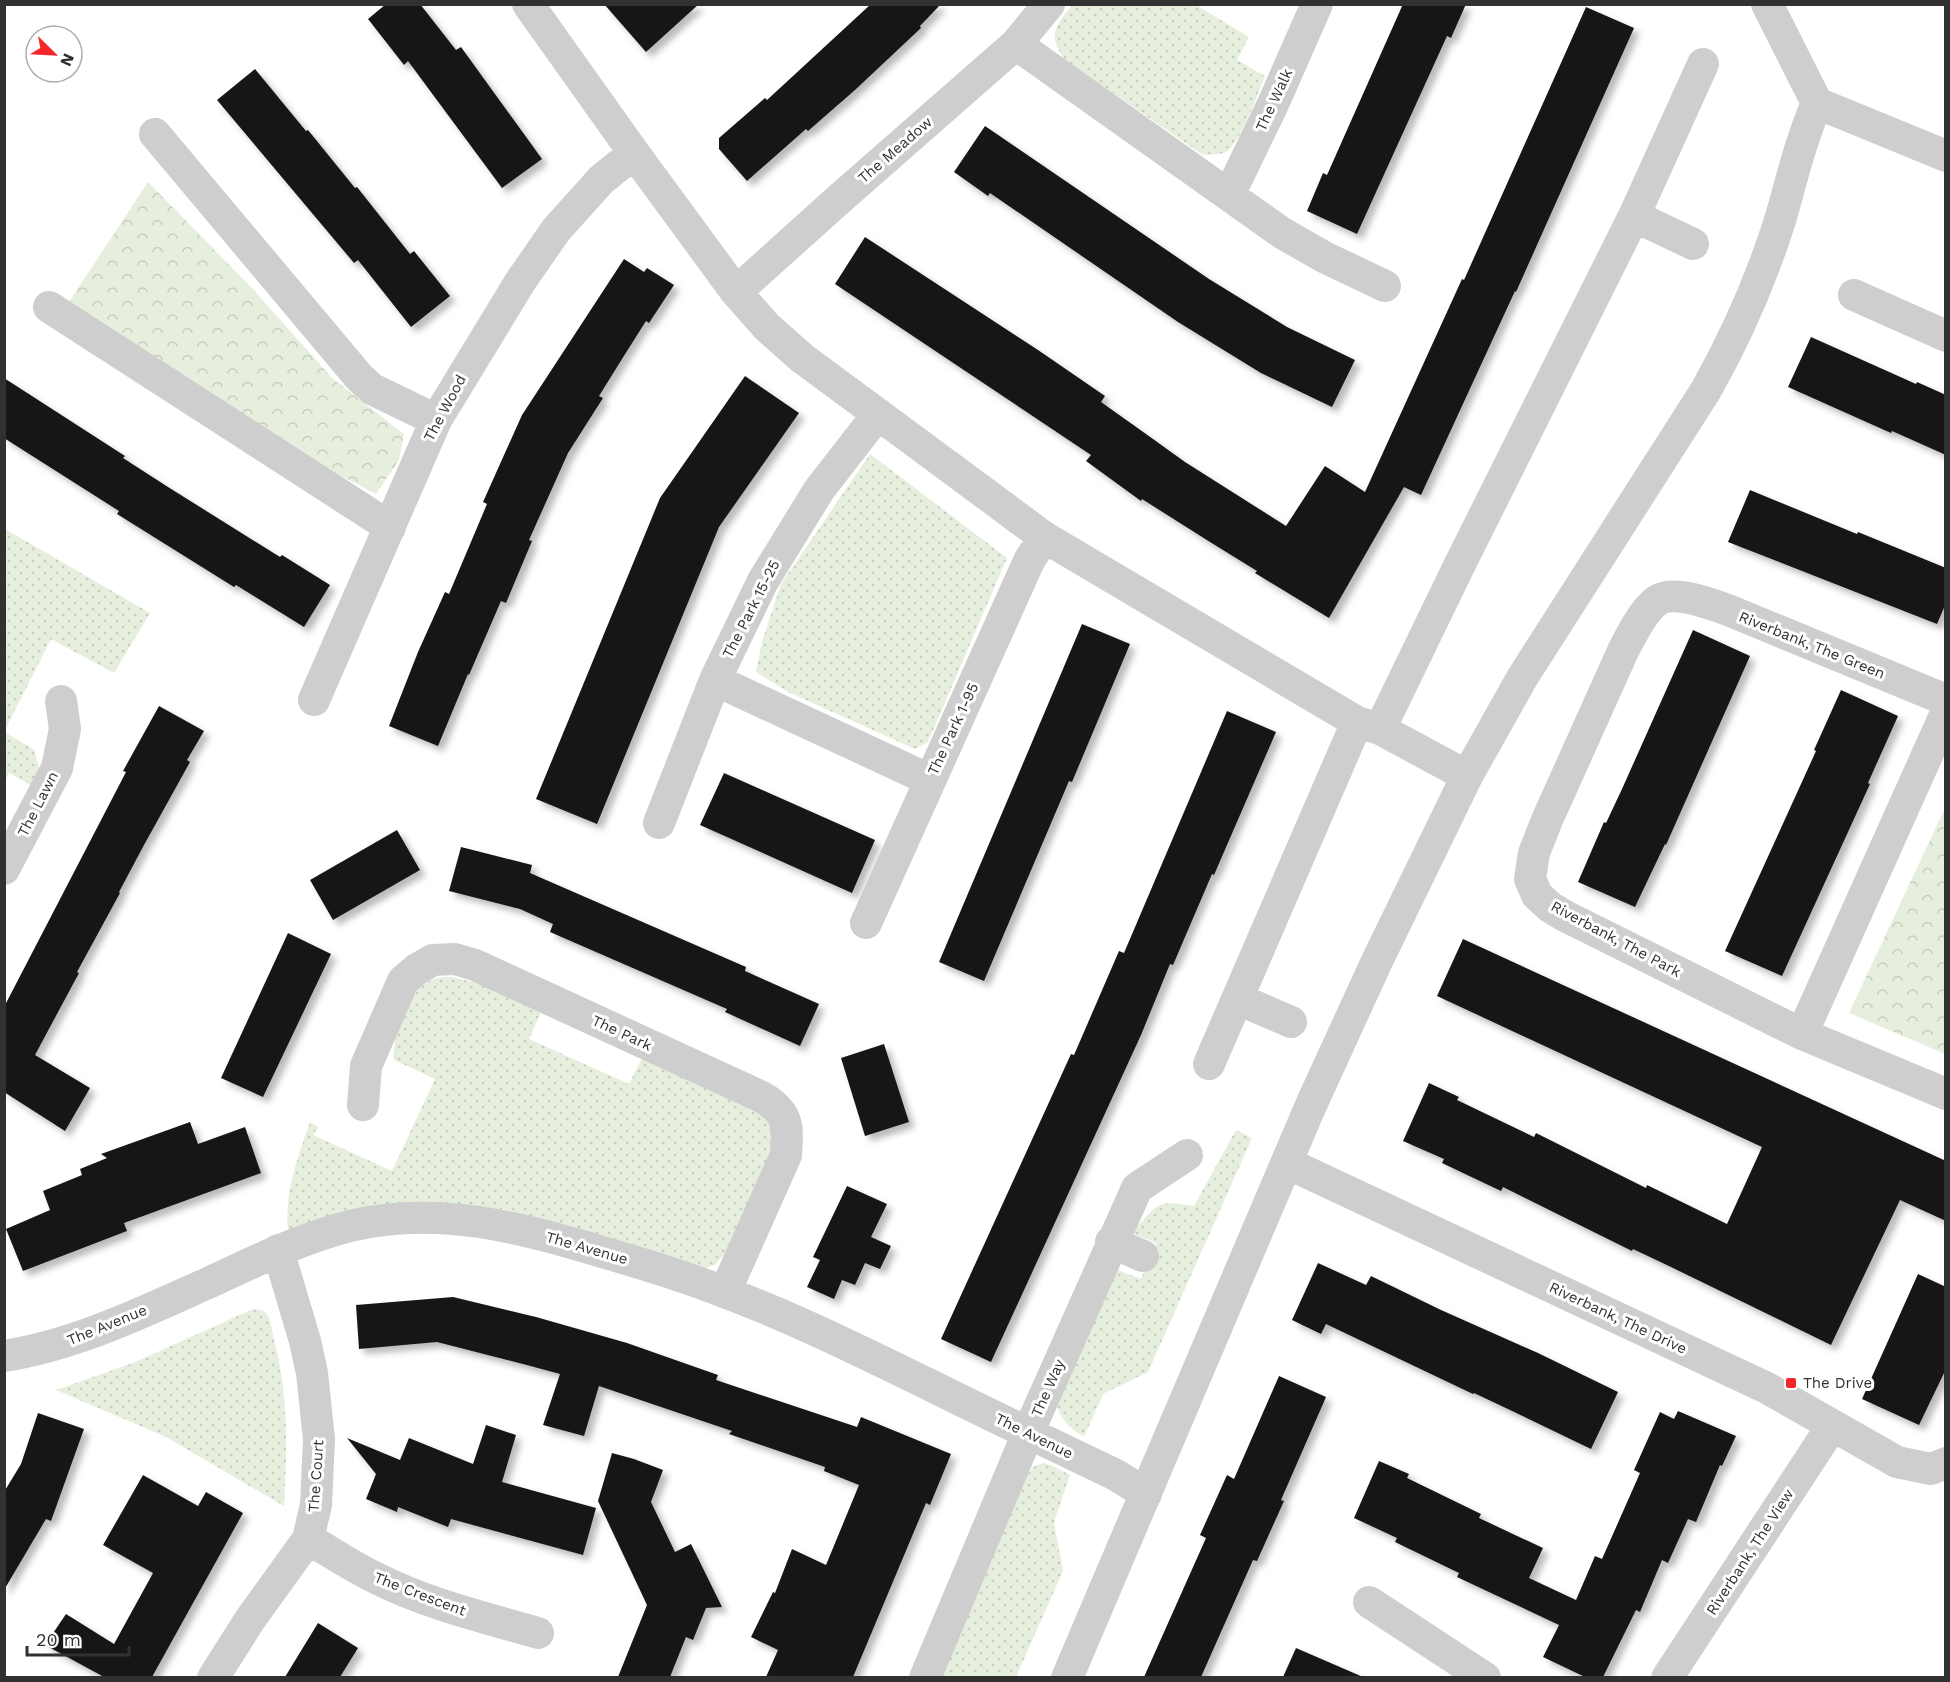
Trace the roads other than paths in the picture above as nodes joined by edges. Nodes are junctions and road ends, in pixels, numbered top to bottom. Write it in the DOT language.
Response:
graph roads {
  1 [pos="528,4"];
  2 [pos="1049,4"];
  3 [pos="1317,4"];
  4 [pos="1767,4"];
  5 [pos="1016,44"];
  6 [pos="1703,64"];
  7 [pos="1817,103"];
  8 [pos="155,134"];
  9 [pos="634,153"];
  10 [pos="1946,156"];
  11 [pos="1229,195"];
  12 [pos="1634,216"];
  13 [pos="1693,244"];
  14 [pos="1384,286"];
  15 [pos="736,292"];
  16 [pos="1854,295"];
  17 [pos="49,307"];
  18 [pos="1946,336"];
  19 [pos="878,414"];
  20 [pos="436,420"];
  21 [pos="390,527"];
  22 [pos="1044,537"];
  23 [pos="1676,597"];
  24 [pos="715,680"];
  25 [pos="314,700"];
  26 [pos="1946,700"];
  27 [pos="61,701"];
  28 [pos="1946,713"];
  29 [pos="1368,726"];
  30 [pos="1467,776"];
  31 [pos="930,780"];
  32 [pos="659,824"];
  33 [pos="4,869"];
  34 [pos="866,922"];
  35 [pos="1238,999"];
  36 [pos="1291,1022"];
  37 [pos="1802,1034"];
  38 [pos="1209,1064"];
  39 [pos="1946,1094"];
  40 [pos="363,1105"];
  41 [pos="1187,1155"];
  42 [pos="1287,1163"];
  43 [pos="1112,1242"];
  44 [pos="278,1250"];
  45 [pos="1143,1256"];
  46 [pos="725,1292"];
  47 [pos="4,1356"];
  48 [pos="1832,1426"];
  49 [pos="1028,1433"];
  50 [pos="1946,1463"];
  51 [pos="1146,1494"];
  52 [pos="308,1539"];
  53 [pos="1369,1602"];
  54 [pos="538,1633"];
  55 [pos="213,1677"];
  56 [pos="925,1677"];
  57 [pos="1067,1677"];
  58 [pos="1485,1677"];
  59 [pos="1667,1677"];
  1 -- 9 [label="street"];
  2 -- 5 [label="street, The Meadow"];
  3 -- 11 [label="street, The Walk"];
  4 -- 7 [label="street"];
  5 -- 11 [label="street"];
  5 -- 15 [label="street, The Meadow"];
  6 -- 12 [label="street"];
  7 -- 10 [label="street"];
  7 -- 30 [label="street"];
  8 -- 20 [label="street"];
  9 -- 15 [label="street"];
  9 -- 20 [label="street, The Wood"];
  11 -- 14 [label="street"];
  12 -- 13 [label="street"];
  12 -- 29 [label="street"];
  15 -- 19 [label="street"];
  16 -- 18 [label="street"];
  17 -- 21 [label="street"];
  19 -- 22 [label="street"];
  19 -- 24 [label="street, The Park 15-25"];
  20 -- 21 [label="street, The Wood"];
  21 -- 25 [label="street, The Wood"];
  22 -- 29 [label="street"];
  22 -- 31 [label="street, The Park 1-95"];
  23 -- 26 [label="street, Riverbank, The Green"];
  23 -- 37 [label="street, Riverbank, The Park"];
  24 -- 31 [label="street"];
  24 -- 32 [label="street, The Park 15-25"];
  27 -- 33 [label="street, The Lawn"];
  28 -- 37 [label="street"];
  29 -- 30 [label="street"];
  29 -- 35 [label="street"];
  30 -- 42 [label="street"];
  31 -- 34 [label="street, The Park 1-95"];
  35 -- 36 [label="street"];
  35 -- 38 [label="street"];
  37 -- 39 [label="street, Riverbank, The Park"];
  40 -- 46 [label="street, The Park"];
  41 -- 43 [label="street, The Way"];
  42 -- 48 [label="street, Riverbank, The Drive"];
  42 -- 51 [label="street"];
  43 -- 45 [label="street"];
  43 -- 49 [label="street, The Way"];
  44 -- 46 [label="street, The Avenue"];
  44 -- 47 [label="street, The Avenue"];
  44 -- 52 [label="street, The Court"];
  46 -- 49 [label="street, The Avenue"];
  48 -- 50 [label="street, Riverbank, The Drive"];
  48 -- 59 [label="street, Riverbank, The View"];
  49 -- 51 [label="street, The Avenue"];
  49 -- 56 [label="street, The Way"];
  51 -- 57 [label="street"];
  52 -- 54 [label="street, The Crescent"];
  52 -- 55 [label="street, The Court"];
  53 -- 58 [label="street"];
}
